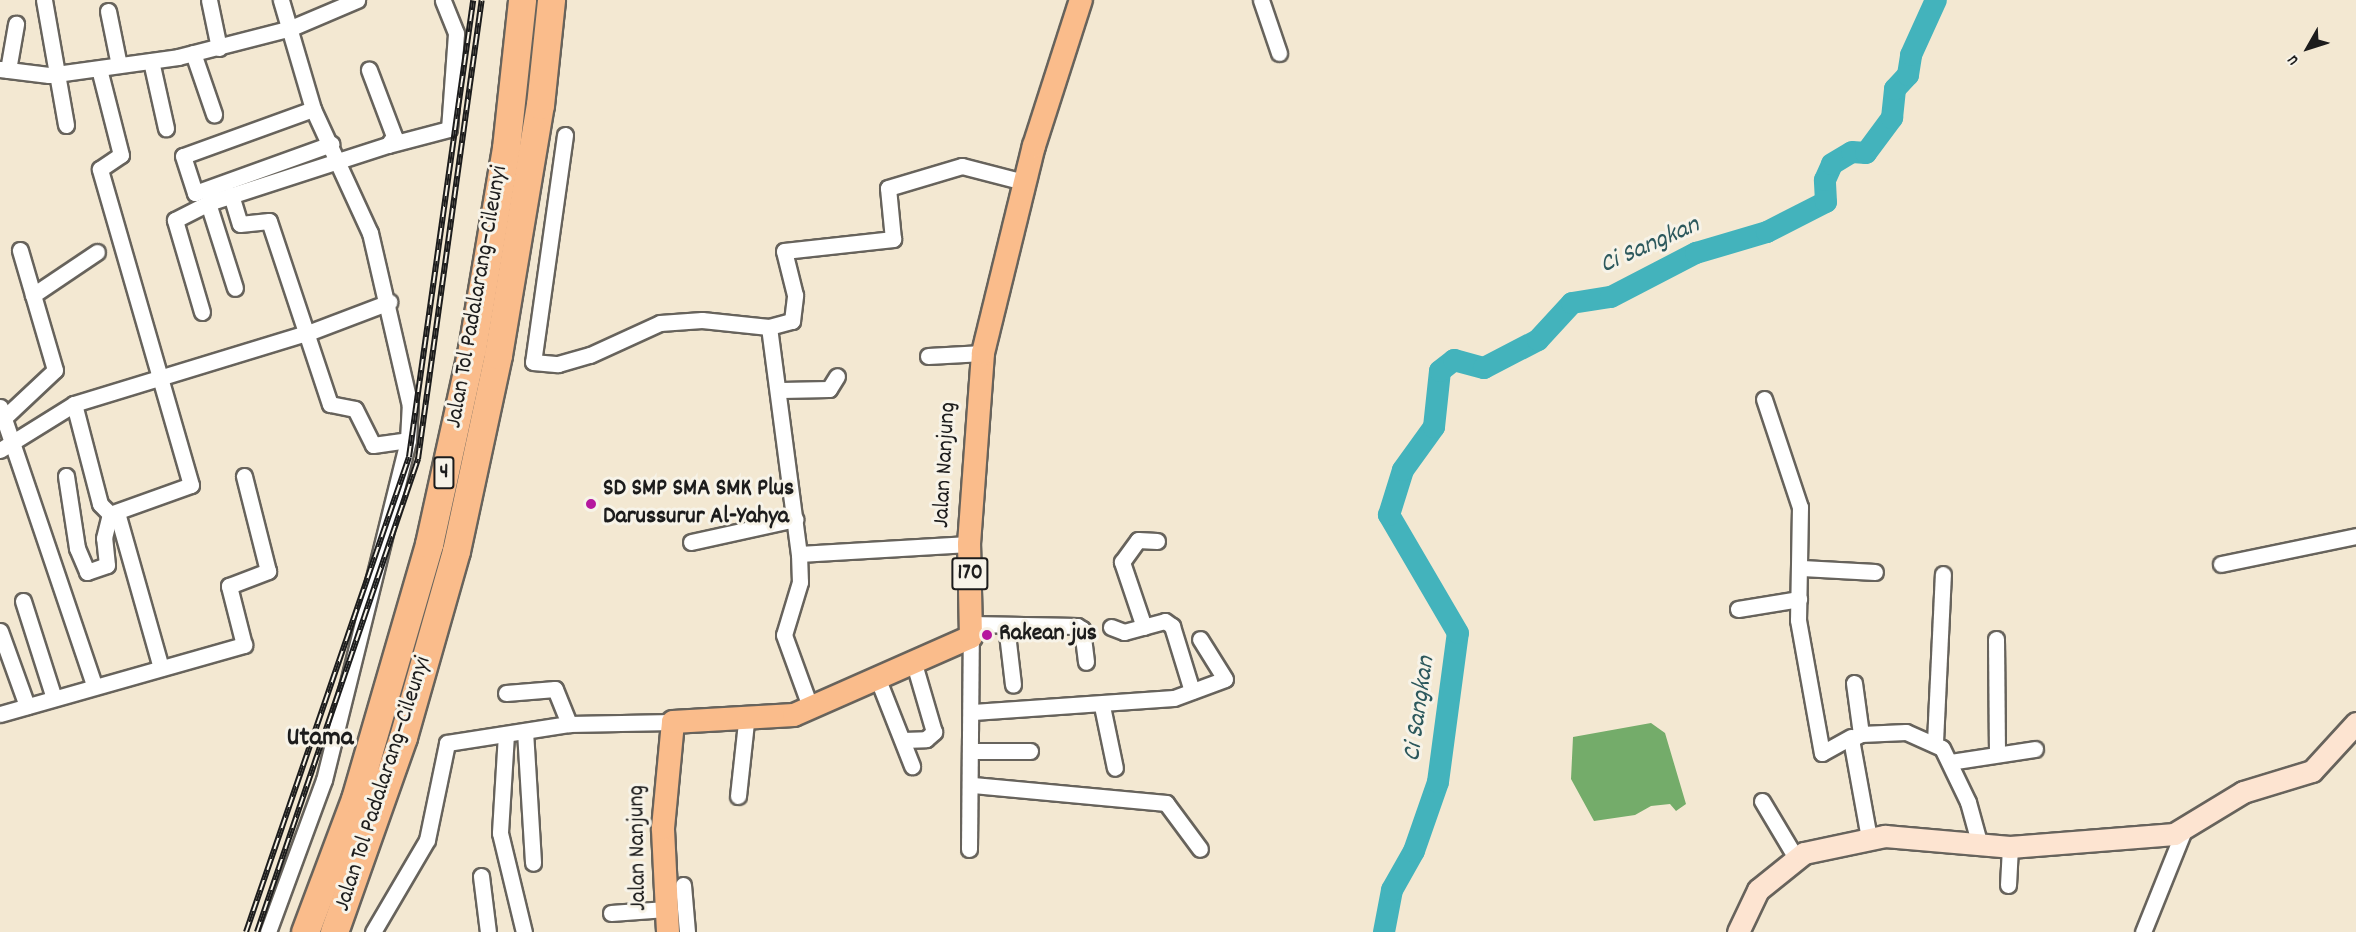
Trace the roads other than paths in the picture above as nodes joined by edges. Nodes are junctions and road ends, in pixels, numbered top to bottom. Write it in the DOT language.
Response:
graph roads {
  1 [pos="209,0"];
  2 [pos="280,0"];
  3 [pos="357,0"];
  4 [pos="443,0"];
  5 [pos="522,0"];
  6 [pos="551,0"];
  7 [pos="1081,0"];
  8 [pos="1261,0"];
  9 [pos="45,1"];
  10 [pos="108,11"];
  11 [pos="16,24"];
  12 [pos="288,29"];
  13 [pos="219,48"];
  14 [pos="193,53"];
  15 [pos="1278,53"];
  16 [pos="151,61"];
  17 [pos="119,65"];
  18 [pos="99,69"];
  19 [pos="4,70"];
  20 [pos="369,70"];
  21 [pos="59,74"];
  22 [pos="313,109"];
  23 [pos="214,114"];
  24 [pos="66,125"];
  25 [pos="166,128"];
  26 [pos="565,135"];
  27 [pos="331,144"];
  28 [pos="388,145"];
  29 [pos="341,164"];
  30 [pos="1024,182"];
  31 [pos="236,188"];
  32 [pos="208,202"];
  33 [pos="20,250"];
  34 [pos="97,252"];
  35 [pos="236,288"];
  36 [pos="33,295"];
  37 [pos="389,302"];
  38 [pos="202,312"];
  39 [pos="769,327"];
  40 [pos="310,332"];
  41 [pos="983,353"];
  42 [pos="928,356"];
  43 [pos="163,376"];
  44 [pos="837,376"];
  45 [pos="781,390"];
  46 [pos="1764,399"];
  47 [pos="74,404"];
  48 [pos="3,411"];
  49 [pos="14,440"];
  50 [pos="408,440"];
  51 [pos="0,450"];
  52 [pos="66,476"];
  53 [pos="244,476"];
  54 [pos="114,515"];
  55 [pos="796,519"];
  56 [pos="2356,536"];
  57 [pos="1156,541"];
  58 [pos="691,542"];
  59 [pos="969,543"];
  60 [pos="799,554"];
  61 [pos="2221,564"];
  62 [pos="1802,568"];
  63 [pos="1875,572"];
  64 [pos="1943,574"];
  65 [pos="1799,599"];
  66 [pos="23,601"];
  67 [pos="1737,609"];
  68 [pos="1006,626"];
  69 [pos="1111,627"];
  70 [pos="1144,627"];
  71 [pos="0,631"];
  72 [pos="971,631"];
  73 [pos="1200,639"];
  74 [pos="1996,639"];
  75 [pos="914,660"];
  76 [pos="1086,662"];
  77 [pos="161,668"];
  78 [pos="877,677"];
  79 [pos="1854,683"];
  80 [pos="94,685"];
  81 [pos="1014,685"];
  82 [pos="1192,691"];
  83 [pos="506,693"];
  84 [pos="54,698"];
  85 [pos="27,706"];
  86 [pos="1102,706"];
  87 [pos="811,709"];
  88 [pos="972,712"];
  89 [pos="0,714"];
  90 [pos="673,722"];
  91 [pos="746,722"];
  92 [pos="2356,723"];
  93 [pos="570,724"];
  94 [pos="525,731"];
  95 [pos="506,734"];
  96 [pos="903,740"];
  97 [pos="1854,740"];
  98 [pos="1935,742"];
  99 [pos="2036,749"];
  100 [pos="973,751"];
  101 [pos="1030,751"];
  102 [pos="1996,753"];
  103 [pos="1950,762"];
  104 [pos="912,766"];
  105 [pos="1115,768"];
  106 [pos="973,786"];
  107 [pos="738,796"];
  108 [pos="1762,801"];
  109 [pos="2184,830"];
  110 [pos="1869,838"];
  111 [pos="1979,842"];
  112 [pos="2010,847"];
  113 [pos="969,849"];
  114 [pos="1200,849"];
  115 [pos="1796,858"];
  116 [pos="533,863"];
  117 [pos="481,876"];
  118 [pos="683,885"];
  119 [pos="2008,885"];
  120 [pos="666,909"];
  121 [pos="611,913"];
  122 [pos="268,932"];
  123 [pos="305,932"];
  124 [pos="334,932"];
  125 [pos="373,932"];
  126 [pos="488,932"];
  127 [pos="524,932"];
  128 [pos="668,932"];
  129 [pos="687,932"];
  130 [pos="1738,932"];
  131 [pos="2143,932"];
  1 -- 13 [label="street"];
  2 -- 12 [label="street"];
  3 -- 12 [label="street"];
  4 -- 28 [label="street"];
  5 -- 123 [label="highway, Jalan Tol Padalarang–Cileunyi / 4"];
  6 -- 124 [label="highway, Jalan Tol Padalarang–Cileunyi / 4"];
  7 -- 30 [label="main road, Jalan Nanjung / 170"];
  8 -- 15 [label="street"];
  9 -- 21 [label="street"];
  10 -- 17 [label="street"];
  11 -- 19 [label="street"];
  12 -- 13 [label="street"];
  12 -- 22 [label="street"];
  13 -- 14 [label="street"];
  14 -- 16 [label="street"];
  14 -- 23 [label="street"];
  16 -- 17 [label="street"];
  16 -- 25 [label="street"];
  17 -- 18 [label="street"];
  18 -- 21 [label="street"];
  18 -- 43 [label="street"];
  19 -- 21 [label="street"];
  20 -- 28 [label="street"];
  21 -- 24 [label="street"];
  22 -- 27 [label="street"];
  22 -- 31 [label="street"];
  26 -- 39 [label="street"];
  27 -- 29 [label="street"];
  27 -- 31 [label="street"];
  28 -- 29 [label="street"];
  29 -- 31 [label="street"];
  29 -- 37 [label="street"];
  30 -- 39 [label="street"];
  30 -- 41 [label="main road, Jalan Nanjung / 170"];
  31 -- 32 [label="street"];
  31 -- 40 [label="street"];
  32 -- 35 [label="street"];
  32 -- 38 [label="street"];
  33 -- 36 [label="street"];
  34 -- 36 [label="street"];
  36 -- 48 [label="street"];
  37 -- 40 [label="street"];
  37 -- 50 [label="street"];
  39 -- 45 [label="street"];
  40 -- 43 [label="street"];
  40 -- 50 [label="street"];
  41 -- 42 [label="street"];
  41 -- 59 [label="main road, Jalan Nanjung / 170"];
  43 -- 47 [label="street"];
  43 -- 54 [label="street"];
  44 -- 45 [label="street"];
  45 -- 55 [label="street"];
  46 -- 62 [label="street"];
  47 -- 49 [label="street"];
  47 -- 54 [label="street"];
  48 -- 49 [label="street"];
  49 -- 51 [label="street"];
  49 -- 80 [label="street"];
  50 -- 122 [label="street"];
  52 -- 54 [label="street"];
  53 -- 77 [label="street"];
  54 -- 77 [label="street"];
  55 -- 58 [label="street"];
  55 -- 60 [label="street"];
  56 -- 61 [label="street"];
  57 -- 70 [label="street"];
  59 -- 60 [label="street"];
  59 -- 72 [label="main road, Jalan Nanjung / 170"];
  60 -- 87 [label="street"];
  62 -- 63 [label="street"];
  62 -- 65 [label="street"];
  64 -- 98 [label="street"];
  65 -- 67 [label="street"];
  65 -- 97 [label="street"];
  66 -- 84 [label="street"];
  68 -- 72 [label="street"];
  68 -- 76 [label="street"];
  68 -- 81 [label="street"];
  69 -- 70 [label="street"];
  70 -- 82 [label="street"];
  71 -- 85 [label="street"];
  72 -- 75 [label="main road"];
  72 -- 88 [label="street"];
  73 -- 82 [label="street"];
  74 -- 102 [label="street"];
  75 -- 78 [label="main road"];
  75 -- 96 [label="street"];
  77 -- 80 [label="street"];
  78 -- 87 [label="main road"];
  78 -- 96 [label="street"];
  79 -- 97 [label="street"];
  80 -- 84 [label="street"];
  82 -- 86 [label="street"];
  83 -- 93 [label="street"];
  84 -- 85 [label="street"];
  85 -- 89 [label="street"];
  86 -- 88 [label="street"];
  86 -- 105 [label="street"];
  87 -- 91 [label="main road"];
  88 -- 100 [label="street"];
  90 -- 91 [label="main road"];
  90 -- 93 [label="street"];
  90 -- 120 [label="main road, Jalan Nanjung"];
  91 -- 107 [label="street"];
  92 -- 109 [label="street"];
  93 -- 94 [label="street"];
  94 -- 95 [label="street"];
  94 -- 116 [label="street"];
  95 -- 125 [label="street"];
  95 -- 127 [label="street"];
  96 -- 104 [label="street"];
  97 -- 98 [label="street"];
  97 -- 110 [label="street"];
  98 -- 103 [label="street"];
  99 -- 102 [label="street"];
  100 -- 101 [label="street"];
  100 -- 106 [label="street"];
  102 -- 103 [label="street"];
  103 -- 111 [label="street"];
  106 -- 113 [label="street"];
  106 -- 114 [label="street"];
  108 -- 115 [label="street"];
  109 -- 112 [label="street"];
  109 -- 131 [label="street"];
  110 -- 111 [label="street"];
  110 -- 115 [label="street"];
  111 -- 112 [label="street"];
  112 -- 119 [label="street"];
  115 -- 130 [label="street"];
  117 -- 126 [label="street"];
  118 -- 129 [label="street"];
  120 -- 121 [label="street"];
  120 -- 128 [label="main road, Jalan Nanjung"];
}
